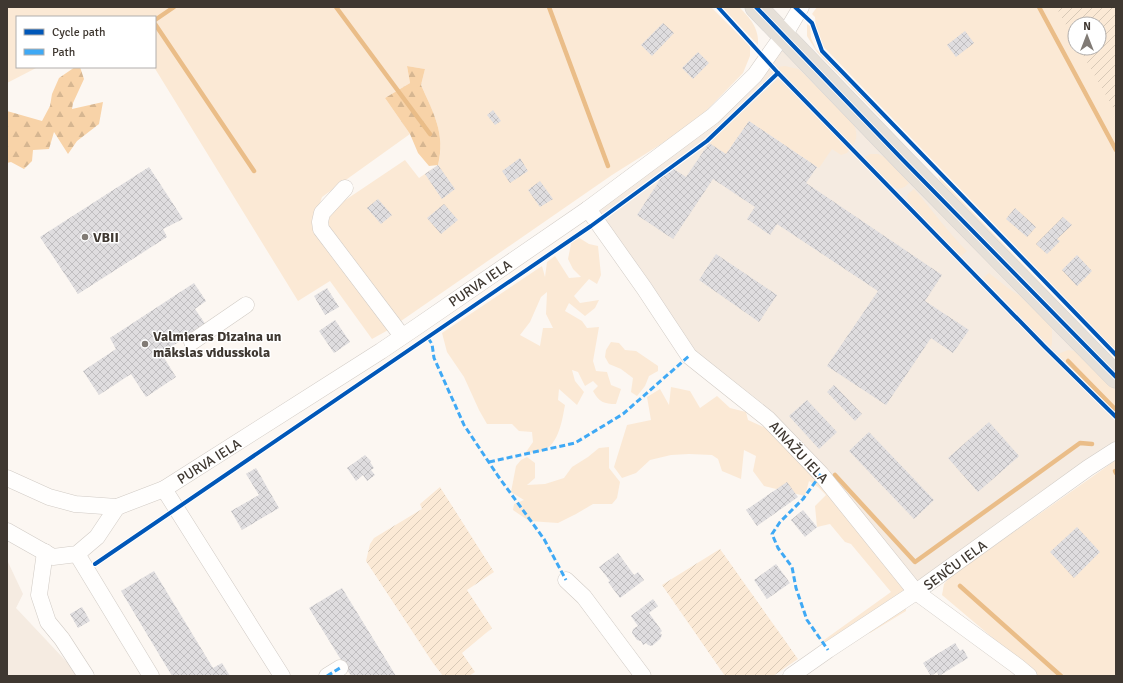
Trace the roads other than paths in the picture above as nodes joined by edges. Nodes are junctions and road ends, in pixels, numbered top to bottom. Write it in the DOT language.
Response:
graph roads {
  1 [pos="756,7"];
  2 [pos="800,7"];
  3 [pos="784,36"];
  4 [pos="345,188"];
  5 [pos="588,209"];
  6 [pos="246,305"];
  7 [pos="402,336"];
  8 [pos="192,342"];
  9 [pos="1116,378"];
  10 [pos="1116,450"];
  11 [pos="7,478"];
  12 [pos="164,489"];
  13 [pos="117,507"];
  14 [pos="7,531"];
  15 [pos="45,552"];
  16 [pos="77,554"];
  17 [pos="566,580"];
  18 [pos="916,592"];
  19 [pos="340,668"];
  20 [pos="86,676"];
  21 [pos="151,676"];
  22 [pos="282,676"];
  23 [pos="326,676"];
  24 [pos="643,676"];
  25 [pos="791,676"];
  26 [pos="1029,676"];
  1 -- 3 [label="main road"];
  2 -- 3 [label="street, PURVA IELA"];
  3 -- 5 [label="street, PURVA IELA"];
  3 -- 9 [label="main road"];
  4 -- 7 [label="street"];
  5 -- 7 [label="street, PURVA IELA"];
  5 -- 18 [label="street, AINAŽU IELA"];
  6 -- 8 [label="street"];
  7 -- 12 [label="street, PURVA IELA"];
  10 -- 18 [label="street, SENČU IELA"];
  11 -- 13 [label="street, PURVA IELA"];
  12 -- 13 [label="street, PURVA IELA"];
  12 -- 22 [label="street"];
  13 -- 16 [label="street"];
  14 -- 15 [label="street"];
  15 -- 16 [label="street"];
  15 -- 20 [label="street"];
  16 -- 21 [label="street"];
  17 -- 24 [label="street"];
  18 -- 25 [label="street, SENČU IELA"];
  18 -- 26 [label="street, AINAŽU IELA"];
  19 -- 23 [label="street"];
}
